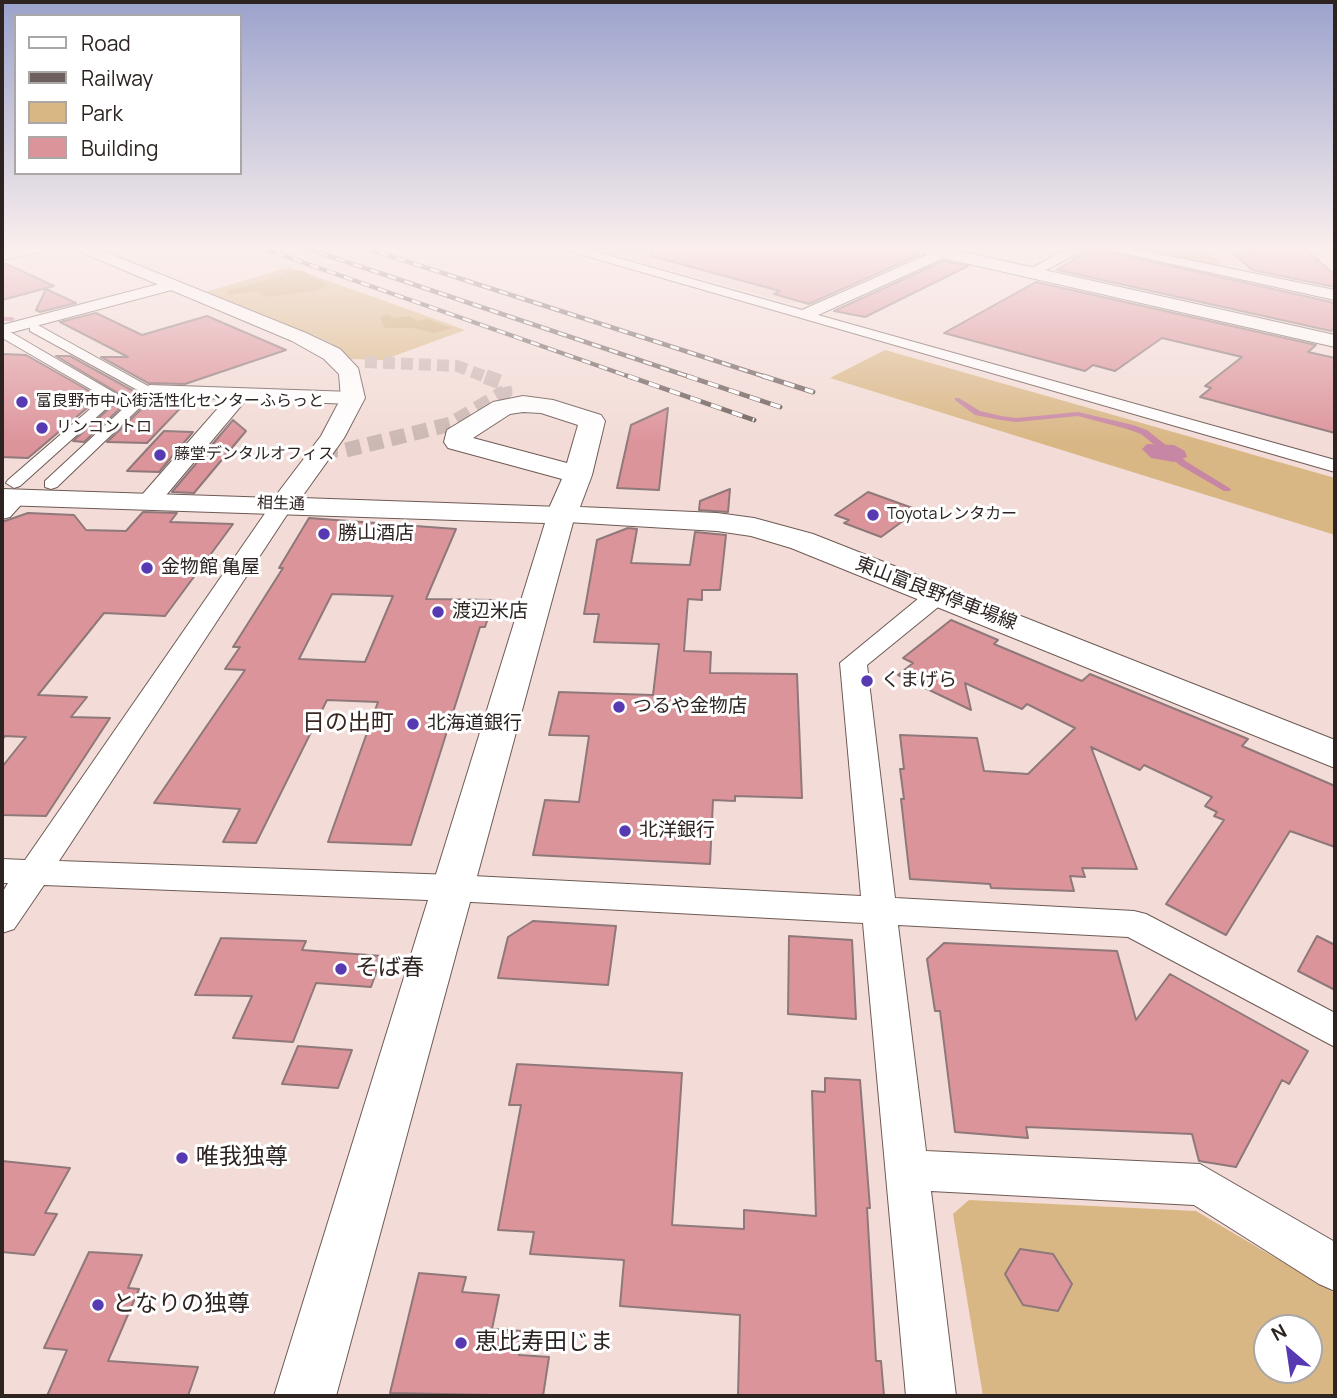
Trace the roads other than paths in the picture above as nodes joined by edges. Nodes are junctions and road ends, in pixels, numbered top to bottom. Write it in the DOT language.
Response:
graph roads {
  1 [pos="78,312"];
  2 [pos="236,312"];
  3 [pos="794,312"];
  4 [pos="810,312"];
  5 [pos="1206,312"];
  6 [pos="804,315"];
  7 [pos="34,328"];
  8 [pos="5,333"];
  9 [pos="1335,341"];
  10 [pos="150,391"];
  11 [pos="241,394"];
  12 [pos="353,398"];
  13 [pos="1335,466"];
  14 [pos="578,475"];
  15 [pos="51,484"];
  16 [pos="9,497"];
  17 [pos="149,501"];
  18 [pos="283,504"];
  19 [pos="561,515"];
  20 [pos="939,594"];
  21 [pos="1335,755"];
  22 [pos="18,871"];
  23 [pos="453,888"];
  24 [pos="878,910"];
  25 [pos="2,920"];
  26 [pos="1335,1031"];
  27 [pos="905,1170"];
  28 [pos="1335,1268"];
  29 [pos="305,1396"];
  30 [pos="931,1396"];
  1 -- 8 [label="street"];
  2 -- 12 [label="street"];
  3 -- 6 [label="street"];
  4 -- 6 [label="street"];
  5 -- 9 [label="street"];
  6 -- 13 [label="street"];
  7 -- 10 [label="street"];
  8 -- 16 [label="street"];
  10 -- 11 [label="street"];
  10 -- 15 [label="street"];
  11 -- 12 [label="street"];
  11 -- 17 [label="street"];
  12 -- 18 [label="street"];
  14 -- 19 [label="main road"];
  16 -- 17 [label="street, 相生通"];
  17 -- 18 [label="street, 相生通"];
  18 -- 19 [label="street, 相生通"];
  18 -- 22 [label="street"];
  19 -- 20 [label="main road, 東山富良野停車場線"];
  19 -- 23 [label="street"];
  20 -- 21 [label="main road, 東山富良野停車場線"];
  20 -- 24 [label="street"];
  22 -- 23 [label="street"];
  22 -- 25 [label="street"];
  23 -- 24 [label="street"];
  23 -- 29 [label="street"];
  24 -- 26 [label="street"];
  24 -- 27 [label="street"];
  27 -- 28 [label="street"];
  27 -- 30 [label="street"];
}
